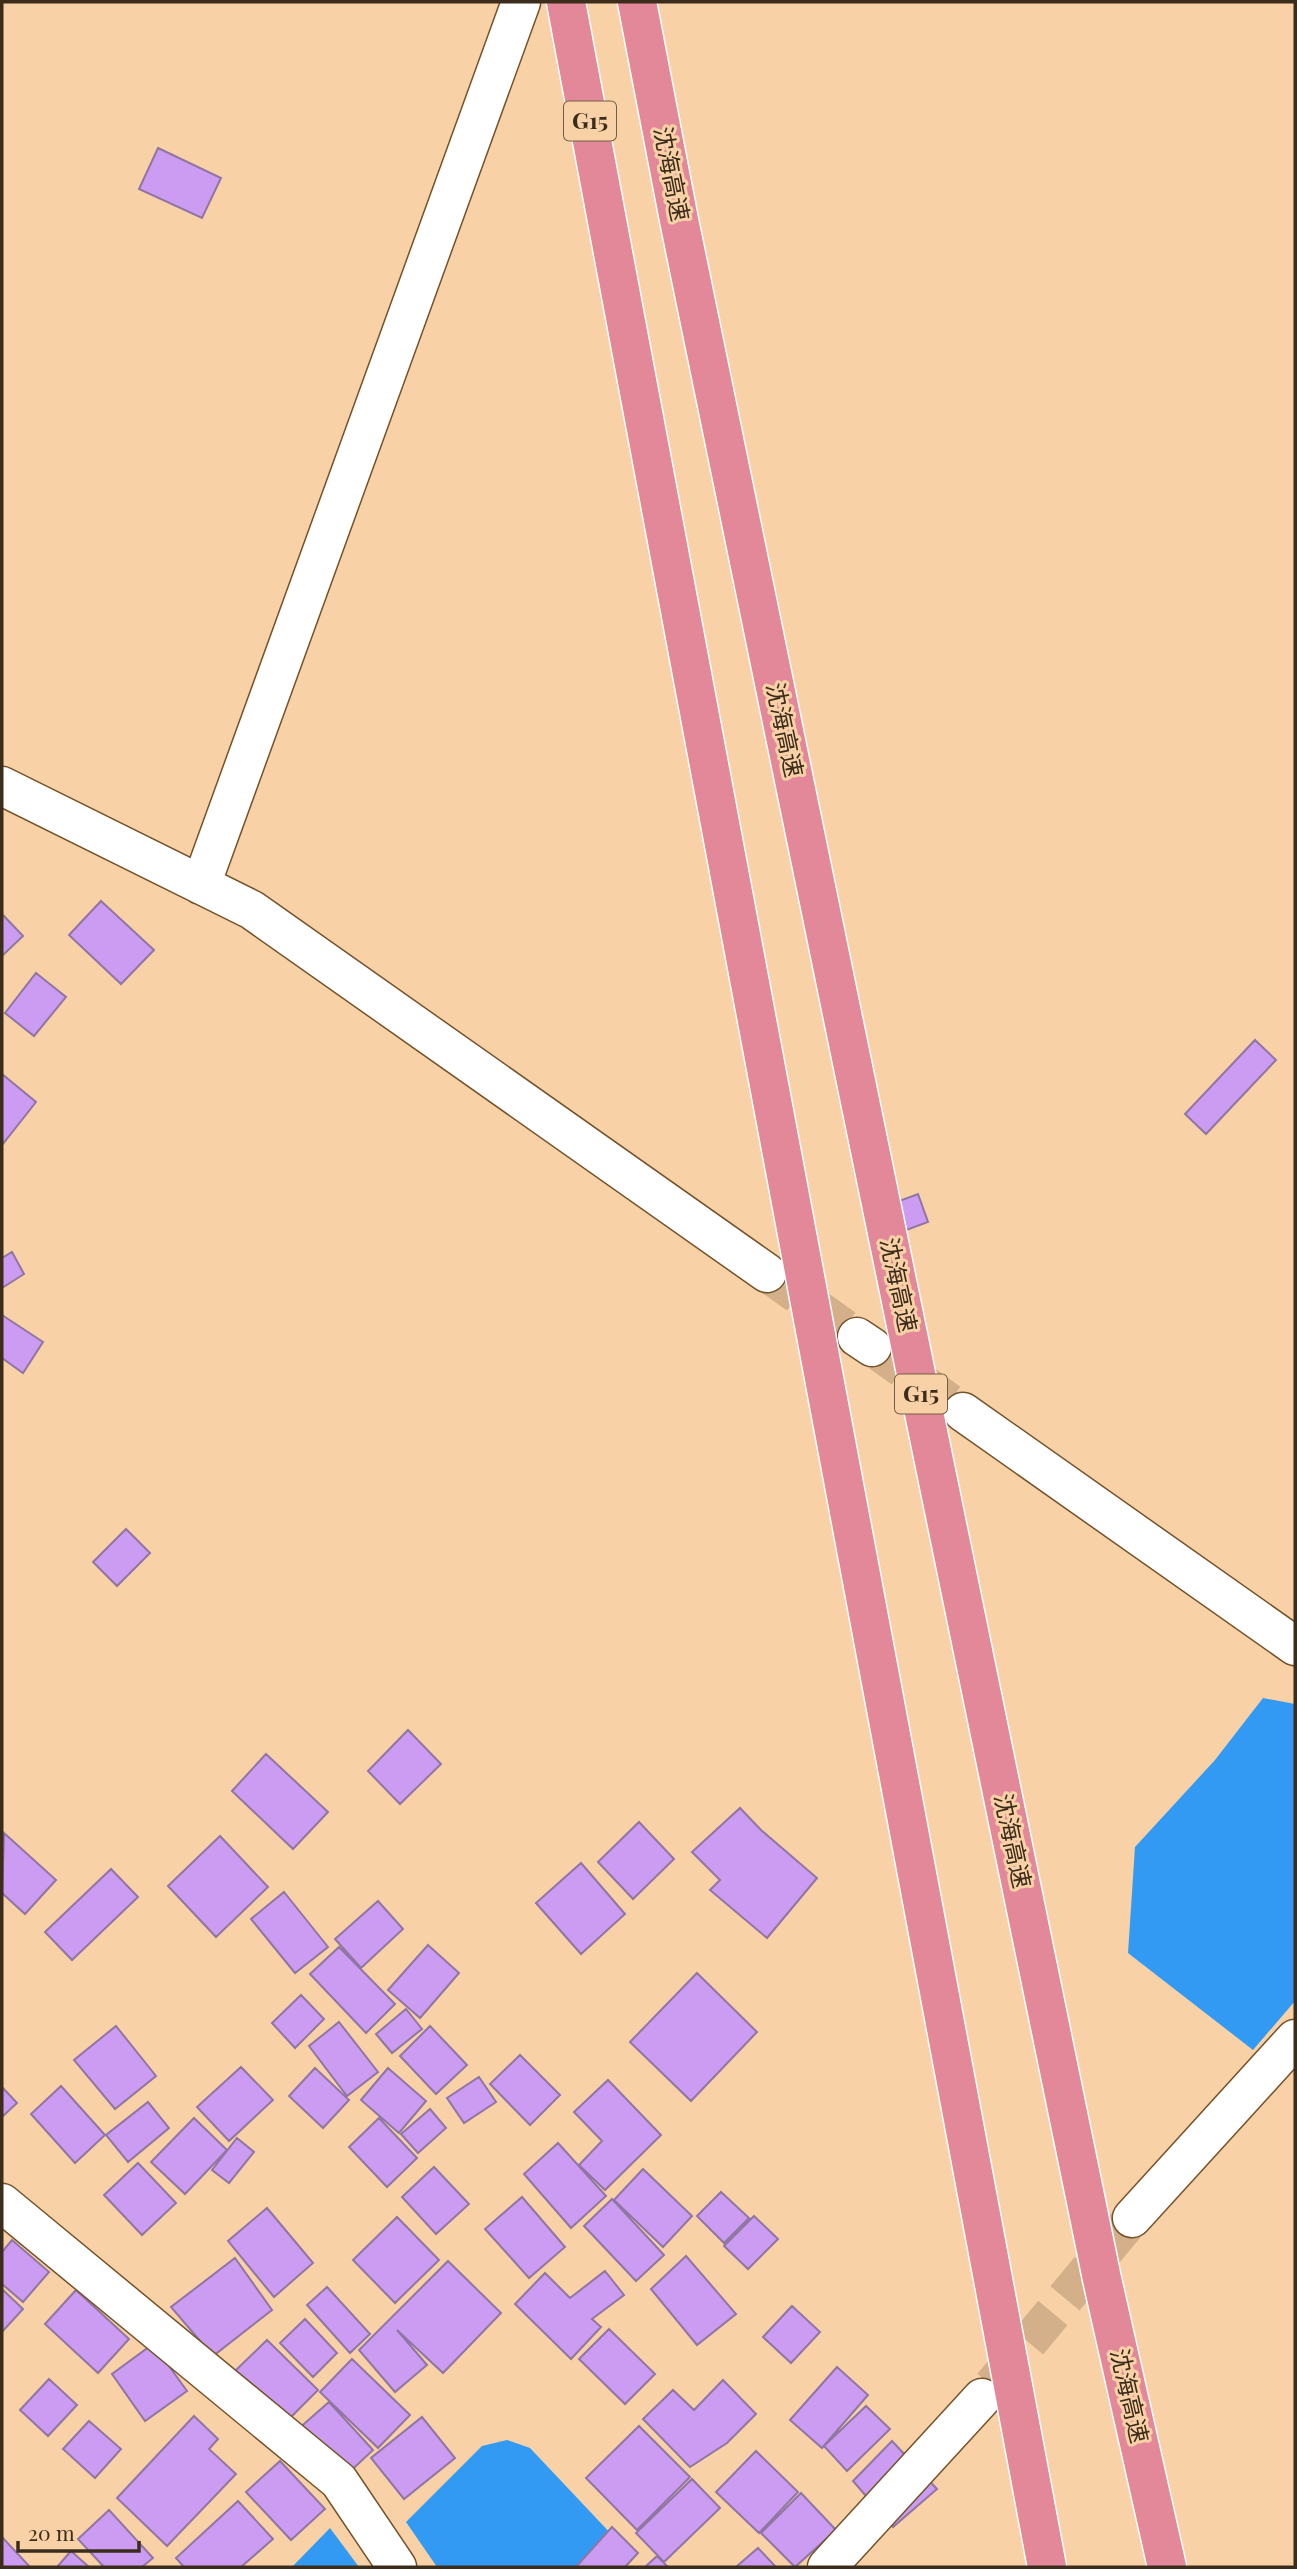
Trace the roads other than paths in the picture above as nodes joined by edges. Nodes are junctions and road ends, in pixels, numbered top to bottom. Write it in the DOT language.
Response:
graph roads {
  1 [pos="521,2"];
  2 [pos="566,2"];
  3 [pos="637,2"];
  4 [pos="2,786"];
  5 [pos="201,885"];
  6 [pos="767,1273"];
  7 [pos="963,1412"];
  8 [pos="1295,1646"];
  9 [pos="1295,2039"];
  10 [pos="2,2203"];
  11 [pos="1132,2218"];
  12 [pos="982,2398"];
  13 [pos="397,2567"];
  14 [pos="827,2567"];
  15 [pos="1047,2567"];
  16 [pos="1167,2567"];
  1 -- 5 [label="street"];
  2 -- 15 [label="highway, G15"];
  3 -- 16 [label="highway, 沈海高速 / G15"];
  4 -- 5 [label="street"];
  5 -- 6 [label="street"];
  7 -- 8 [label="street"];
  9 -- 11 [label="street"];
  10 -- 13 [label="street"];
  12 -- 14 [label="street"];
}
